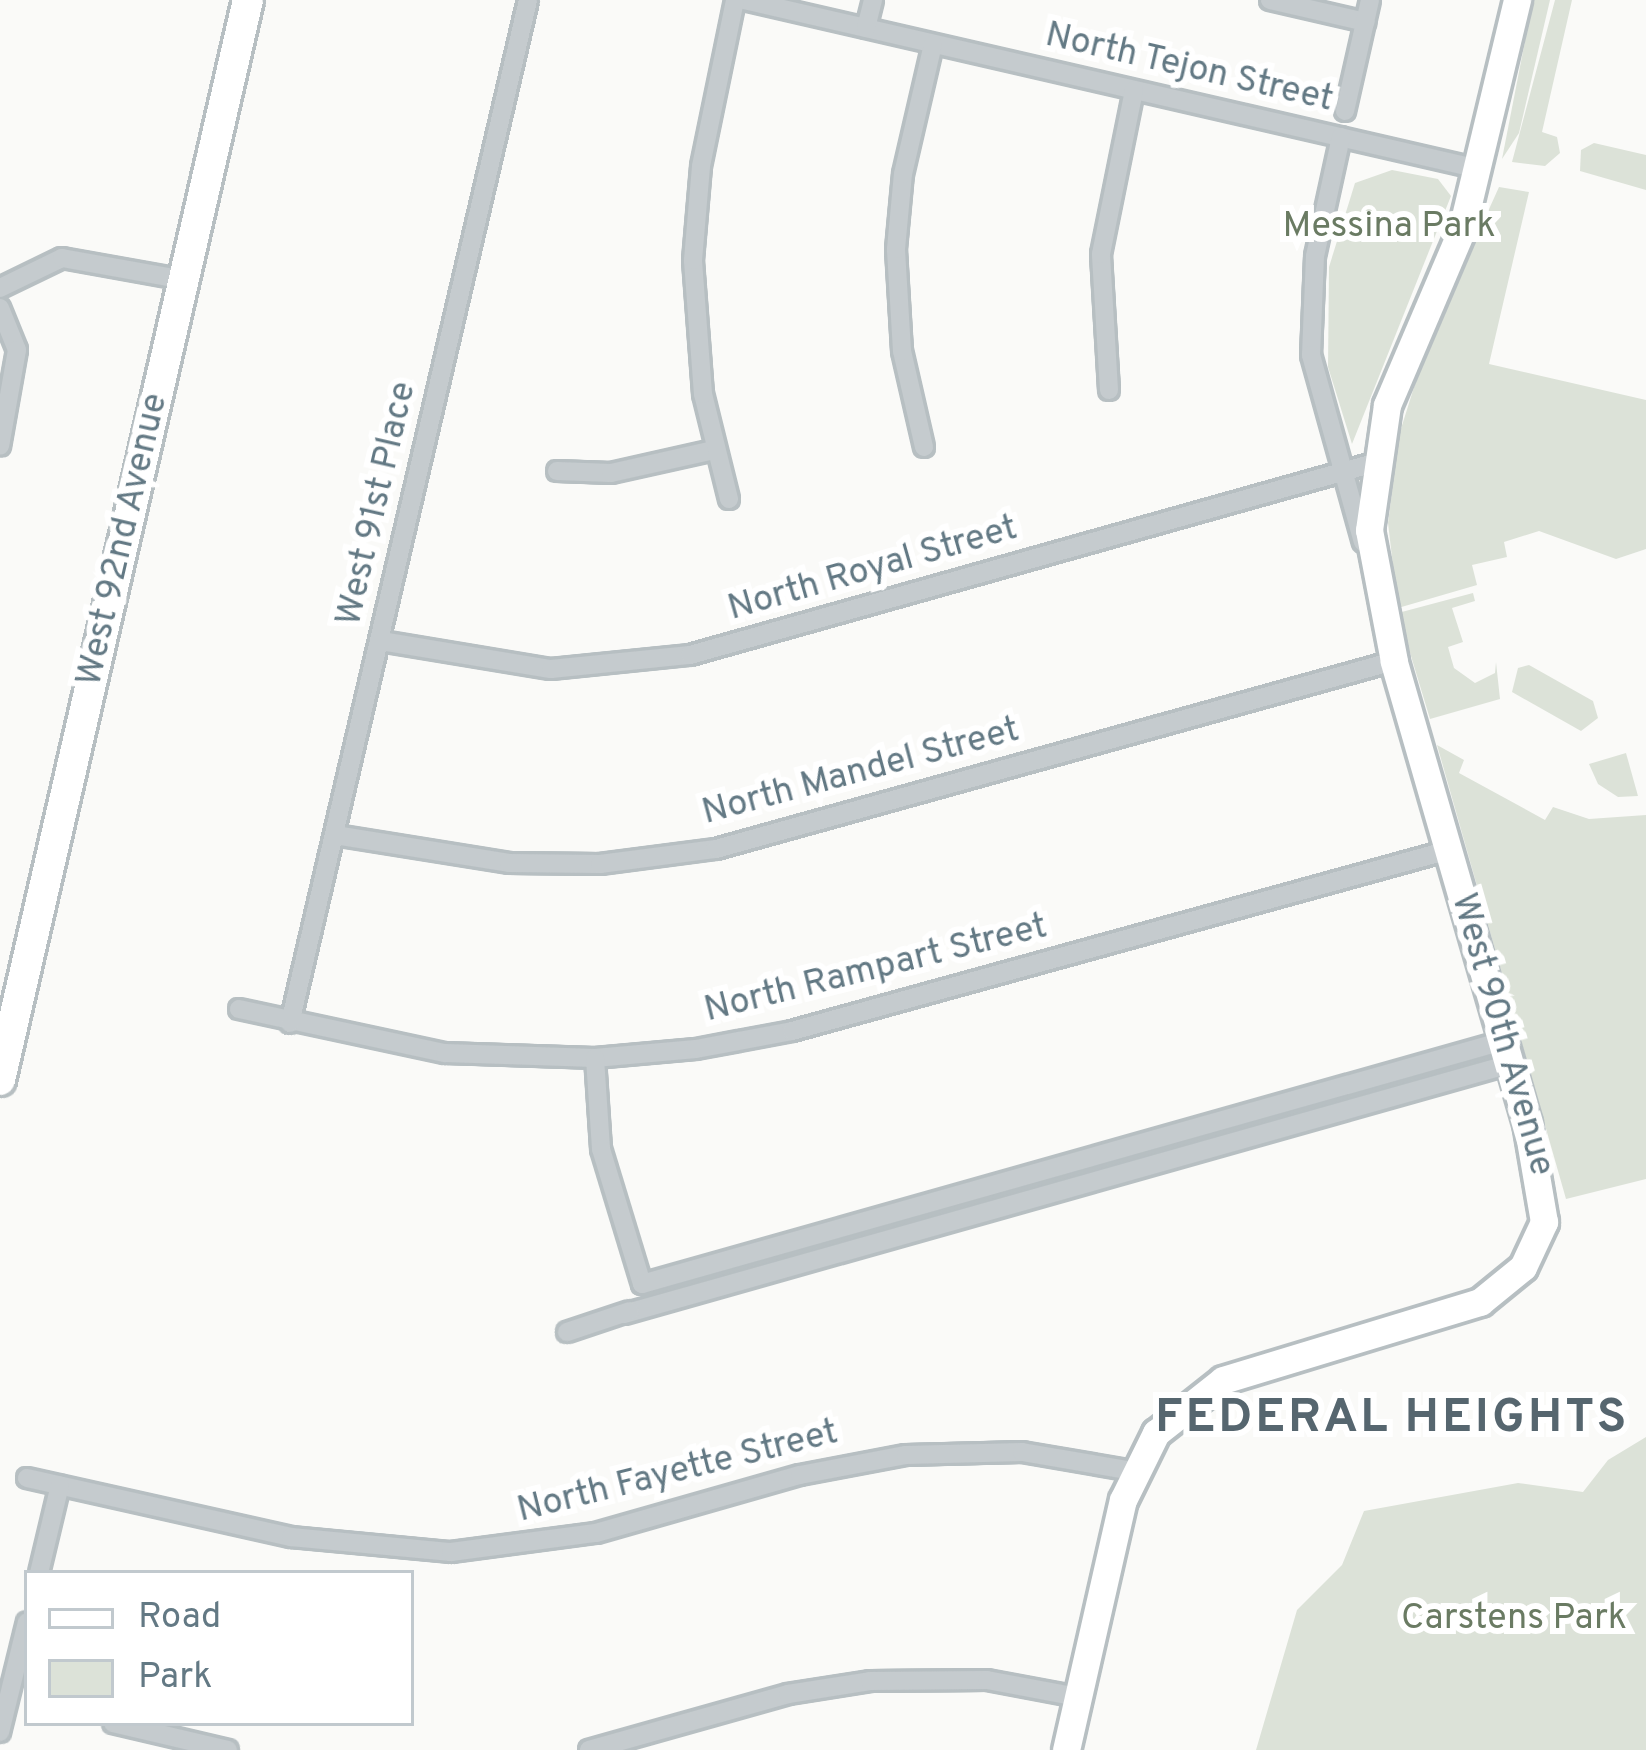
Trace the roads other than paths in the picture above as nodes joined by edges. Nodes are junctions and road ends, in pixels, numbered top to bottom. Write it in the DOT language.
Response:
graph roads {
  1 [pos="248,0"];
  2 [pos="528,0"];
  3 [pos="735,0"];
  4 [pos="744,0"];
  5 [pos="873,0"];
  6 [pos="1270,0"];
  7 [pos="1370,0"];
  8 [pos="1517,0"];
  9 [pos="1365,22"];
  10 [pos="866,28"];
  11 [pos="933,44"];
  12 [pos="1134,90"];
  13 [pos="1345,111"];
  14 [pos="1340,137"];
  15 [pos="1479,169"];
  16 [pos="184,280"];
  17 [pos="0,288"];
  18 [pos="0,308"];
  19 [pos="1109,389"];
  20 [pos="0,442"];
  21 [pos="924,447"];
  22 [pos="714,450"];
  23 [pos="1374,464"];
  24 [pos="557,471"];
  25 [pos="1342,471"];
  26 [pos="729,499"];
  27 [pos="1371,570"];
  28 [pos="381,641"];
  29 [pos="1394,661"];
  30 [pos="335,835"];
  31 [pos="1449,850"];
  32 [pos="239,1010"];
  33 [pos="290,1023"];
  34 [pos="1506,1053"];
  35 [pos="595,1058"];
  36 [pos="0,1080"];
  37 [pos="1142,1143"];
  38 [pos="1149,1166"];
  39 [pos="902,1210"];
  40 [pos="907,1234"];
  41 [pos="642,1284"];
  42 [pos="624,1314"];
  43 [pos="567,1332"];
  44 [pos="1133,1471"];
  45 [pos="27,1478"];
  46 [pos="61,1485"];
  47 [pos="40,1570"];
  48 [pos="24,1648"];
  49 [pos="1078,1696"];
  50 [pos="18,1700"];
  51 [pos="126,1726"];
  52 [pos="0,1732"];
  53 [pos="228,1750"];
  54 [pos="590,1750"];
  55 [pos="1066,1750"];
  1 -- 16 [label="main road, West 92nd Avenue"];
  2 -- 28 [label="street, West 91st Place"];
  3 -- 22 [label="street"];
  4 -- 10 [label="street, North Tejon Street"];
  5 -- 10 [label="street"];
  6 -- 9 [label="street"];
  7 -- 9 [label="street"];
  8 -- 15 [label="street, West 90th Avenue"];
  9 -- 13 [label="street"];
  10 -- 11 [label="street, North Tejon Street"];
  11 -- 12 [label="street, North Tejon Street"];
  11 -- 21 [label="street"];
  12 -- 14 [label="street, North Tejon Street"];
  12 -- 19 [label="street"];
  14 -- 15 [label="street, North Tejon Street"];
  14 -- 25 [label="street, West 90th Avenue"];
  15 -- 23 [label="street, West 90th Avenue"];
  16 -- 17 [label="street"];
  16 -- 36 [label="main road, West 92nd Avenue"];
  18 -- 20 [label="street"];
  22 -- 24 [label="street"];
  22 -- 26 [label="street"];
  23 -- 25 [label="street, North Royal Street"];
  23 -- 27 [label="street, West 90th Avenue"];
  25 -- 27 [label="street, West 90th Avenue"];
  25 -- 28 [label="street, North Royal Street"];
  27 -- 29 [label="street, West 90th Avenue"];
  28 -- 30 [label="street, West 91st Place"];
  29 -- 30 [label="street, North Mandel Street"];
  29 -- 31 [label="street, West 90th Avenue"];
  30 -- 33 [label="street, West 91st Place"];
  31 -- 34 [label="street, West 90th Avenue"];
  31 -- 35 [label="street, North Rampart Street"];
  32 -- 33 [label="street, North Rampart Street"];
  33 -- 35 [label="street, North Rampart Street"];
  34 -- 37 [label="street"];
  34 -- 38 [label="street"];
  34 -- 44 [label="street, West 90th Avenue"];
  35 -- 41 [label="street"];
  37 -- 38 [label="street"];
  37 -- 39 [label="street"];
  38 -- 40 [label="street"];
  39 -- 40 [label="street"];
  39 -- 41 [label="street"];
  40 -- 42 [label="street"];
  41 -- 42 [label="street"];
  42 -- 43 [label="street"];
  44 -- 46 [label="street, North Fayette Street"];
  44 -- 49 [label="street, West 90th Avenue"];
  45 -- 46 [label="street, North Fayette Street"];
  46 -- 47 [label="street"];
  48 -- 50 [label="street"];
  49 -- 54 [label="street"];
  49 -- 55 [label="street, West 90th Avenue"];
  50 -- 52 [label="street"];
  51 -- 53 [label="street"];
}
